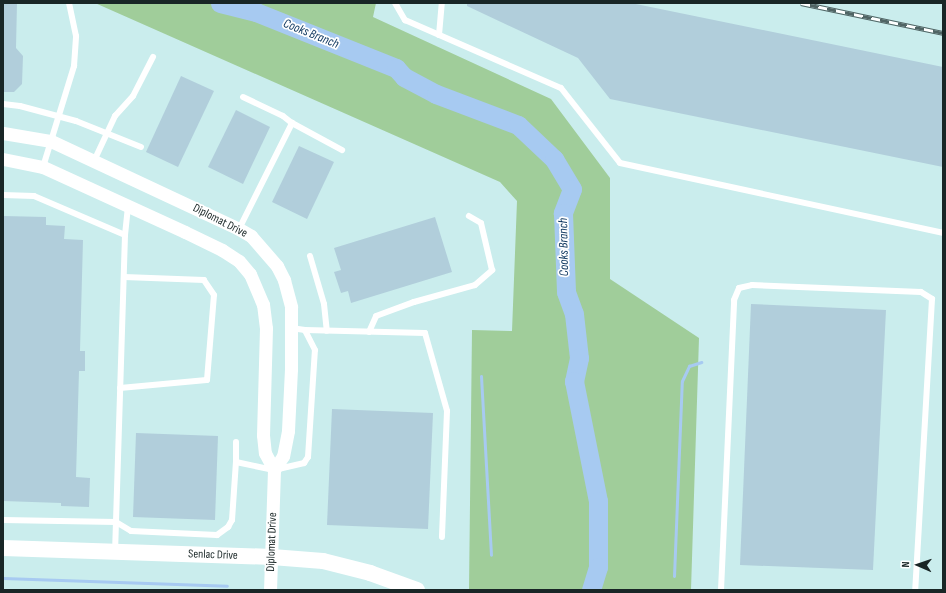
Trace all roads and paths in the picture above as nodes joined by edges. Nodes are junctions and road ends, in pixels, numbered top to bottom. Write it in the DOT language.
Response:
graph roads {
  1 [pos="69,3"];
  2 [pos="395,3"];
  3 [pos="442,3"];
  4 [pos="439,36"];
  5 [pos="153,57"];
  6 [pos="243,97"];
  7 [pos="3,104"];
  8 [pos="59,116"];
  9 [pos="292,123"];
  10 [pos="108,132"];
  11 [pos="3,134"];
  12 [pos="51,141"];
  13 [pos="141,147"];
  14 [pos="342,150"];
  15 [pos="3,159"];
  16 [pos="94,161"];
  17 [pos="43,167"];
  18 [pos="3,195"];
  19 [pos="128,206"];
  20 [pos="468,216"];
  21 [pos="239,229"];
  22 [pos="943,232"];
  23 [pos="125,235"];
  24 [pos="310,256"];
  25 [pos="124,277"];
  26 [pos="291,328"];
  27 [pos="304,330"];
  28 [pos="327,331"];
  29 [pos="369,332"];
  30 [pos="120,388"];
  31 [pos="236,442"];
  32 [pos="236,462"];
  33 [pos="274,470"];
  34 [pos="3,520"];
  35 [pos="116,522"];
  36 [pos="442,537"];
  37 [pos="3,548"];
  38 [pos="115,552"];
  39 [pos="272,557"];
  40 [pos="270,590"];
  41 [pos="417,590"];
  42 [pos="721,590"];
  43 [pos="915,590"];
  1 -- 8 [label="lane"];
  2 -- 4 [label="lane"];
  3 -- 4 [label="lane"];
  4 -- 22 [label="lane"];
  5 -- 10 [label="lane"];
  6 -- 9 [label="lane"];
  7 -- 8 [label="lane"];
  8 -- 10 [label="lane"];
  8 -- 12 [label="lane"];
  9 -- 14 [label="lane"];
  9 -- 21 [label="lane"];
  10 -- 13 [label="lane"];
  10 -- 16 [label="lane"];
  11 -- 12 [label="street, Diplomat Drive"];
  12 -- 16 [label="street, Diplomat Drive"];
  12 -- 17 [label="lane"];
  15 -- 17 [label="street, Diplomat Drive"];
  16 -- 21 [label="street, Diplomat Drive"];
  17 -- 19 [label="street, Diplomat Drive"];
  18 -- 23 [label="lane"];
  19 -- 23 [label="lane"];
  19 -- 33 [label="street, Diplomat Drive"];
  20 -- 29 [label="lane"];
  21 -- 26 [label="street, Diplomat Drive"];
  23 -- 25 [label="lane"];
  24 -- 28 [label="lane"];
  25 -- 30 [label="lane"];
  25 -- 30 [label="lane"];
  26 -- 27 [label="lane"];
  26 -- 33 [label="street, Diplomat Drive"];
  27 -- 28 [label="lane"];
  27 -- 33 [label="lane"];
  28 -- 29 [label="lane"];
  29 -- 36 [label="lane"];
  30 -- 35 [label="lane"];
  31 -- 32 [label="lane"];
  32 -- 33 [label="lane"];
  32 -- 35 [label="lane"];
  33 -- 39 [label="street, Diplomat Drive"];
  34 -- 35 [label="lane"];
  35 -- 38 [label="lane"];
  37 -- 38 [label="street, Senlac Drive"];
  38 -- 39 [label="street, Senlac Drive"];
  39 -- 40 [label="street, Diplomat Drive"];
  39 -- 41 [label="street, Senlac Drive"];
  42 -- 43 [label="lane"];
}
